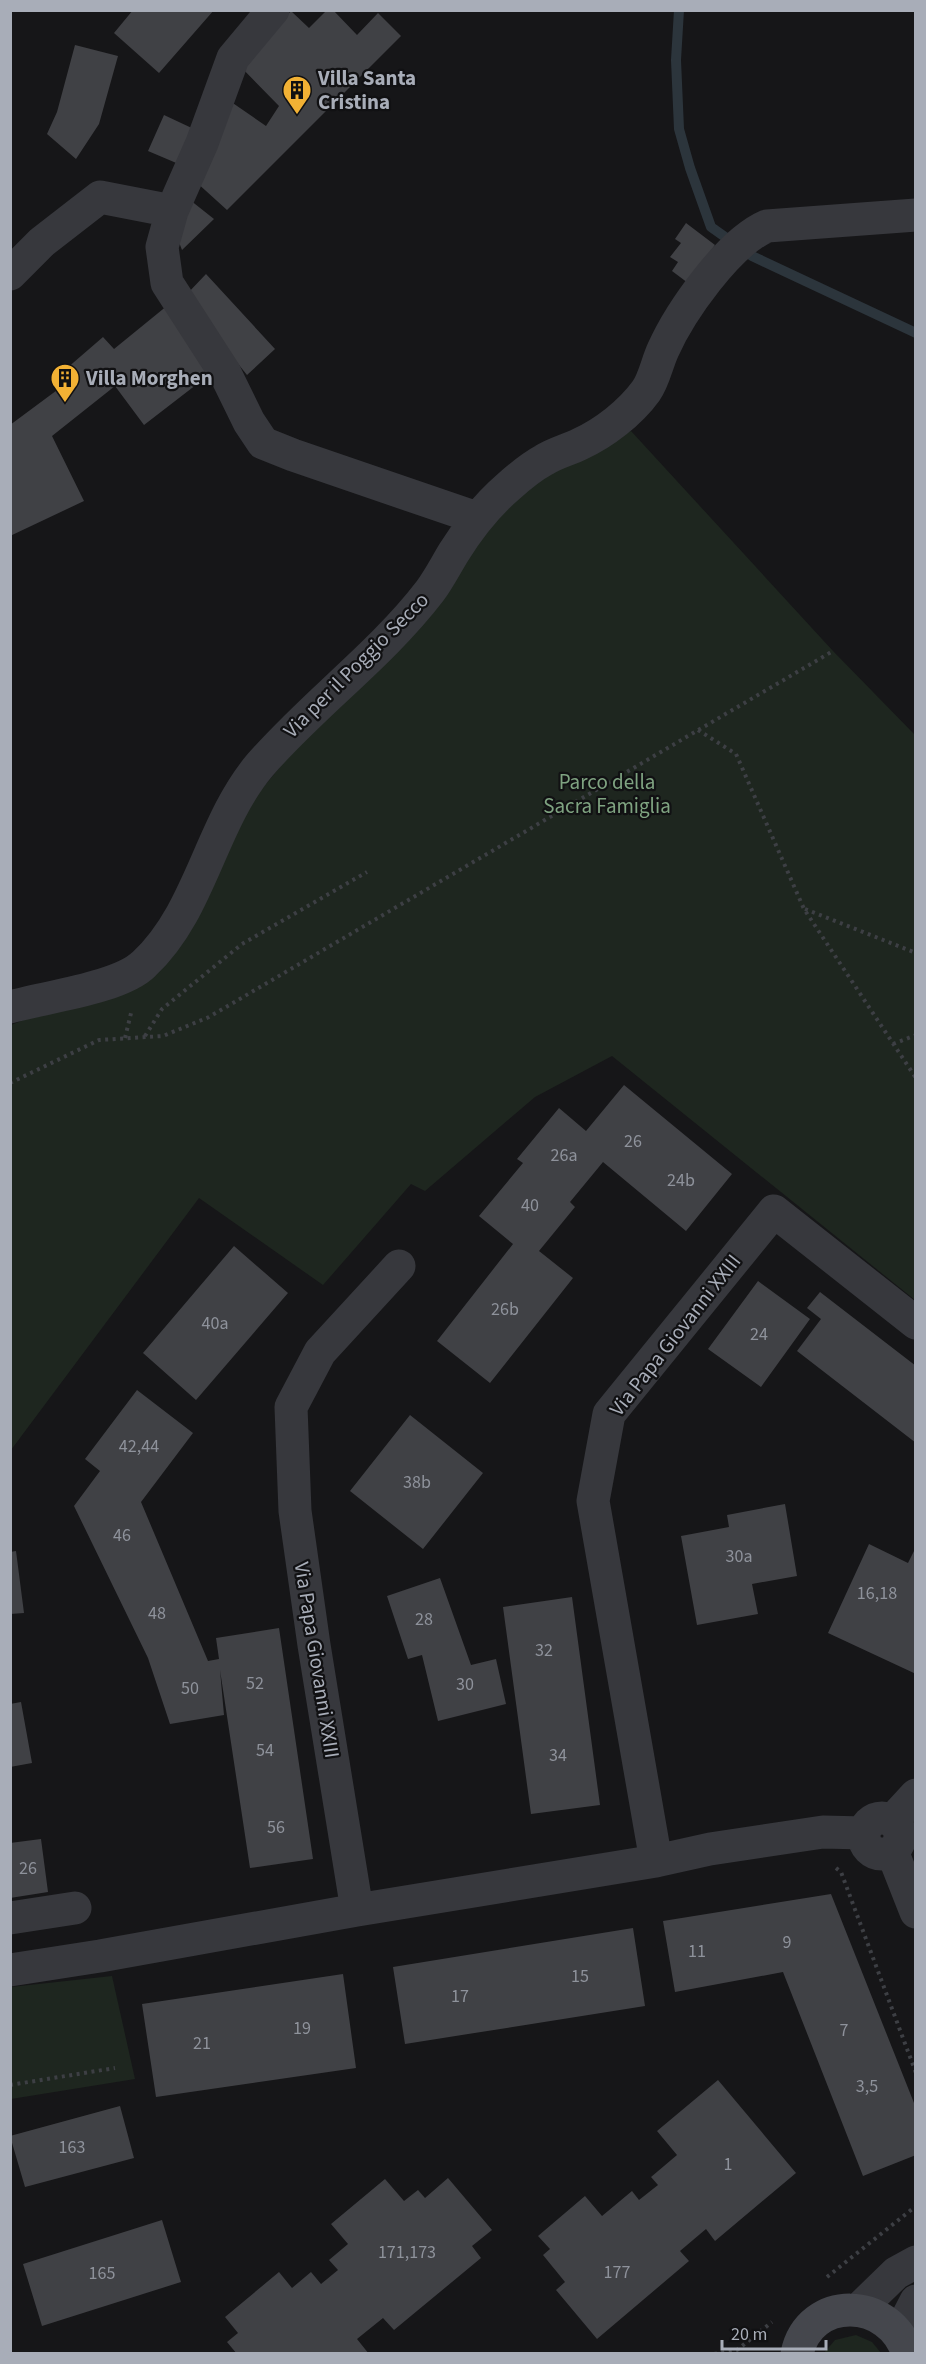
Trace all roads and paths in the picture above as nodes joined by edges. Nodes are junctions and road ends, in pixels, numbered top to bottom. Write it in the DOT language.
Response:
graph roads {
  1 [pos="273,10"];
  2 [pos="172,211"];
  3 [pos="915,215"];
  4 [pos="10,274"];
  5 [pos="477,518"];
  6 [pos="833,651"];
  7 [pos="698,730"];
  8 [pos="367,872"];
  9 [pos="804,909"];
  10 [pos="915,953"];
  11 [pos="10,1007"];
  12 [pos="915,1035"];
  13 [pos="144,1037"];
  14 [pos="893,1044"];
  15 [pos="915,1078"];
  16 [pos="10,1083"];
  17 [pos="399,1266"];
  18 [pos="915,1323"];
  19 [pos="915,1795"];
  20 [pos="883,1835"];
  21 [pos="656,1862"];
  22 [pos="832,1866"];
  23 [pos="75,1908"];
  24 [pos="357,1910"];
  25 [pos="915,1912"];
  26 [pos="10,1918"];
  27 [pos="10,1970"];
  28 [pos="115,2068"];
  29 [pos="915,2073"];
  30 [pos="10,2085"];
  31 [pos="915,2262"];
  32 [pos="915,2301"];
  33 [pos="858,2310"];
  34 [pos="903,2344"];
  35 [pos="796,2352"];
  1 -- 2 [label="street"];
  2 -- 4 [label="street"];
  2 -- 5 [label="street"];
  3 -- 5 [label="street, Via per il Poggio Secco"];
  5 -- 11 [label="street, Via per il Poggio Secco"];
  6 -- 7 [label="path"];
  7 -- 9 [label="path"];
  7 -- 13 [label="path"];
  8 -- 13 [label="path"];
  9 -- 10 [label="path"];
  9 -- 14 [label="path"];
  12 -- 14 [label="path"];
  13 -- 16 [label="path"];
  14 -- 15 [label="path"];
  17 -- 24 [label="street, Via Papa Giovanni XXIII"];
  18 -- 21 [label="street, Via Papa Giovanni XXIII"];
  19 -- 20 [label="street"];
  20 -- 21 [label="street"];
  20 -- 25 [label="street"];
  21 -- 24 [label="street"];
  22 -- 29 [label="path"];
  23 -- 26 [label="street"];
  24 -- 27 [label="street"];
  28 -- 30 [label="path"];
  31 -- 33 [label="street"];
  32 -- 34 [label="street"];
  33 -- 34 [label="main road"];
  33 -- 35 [label="main road"];
}
